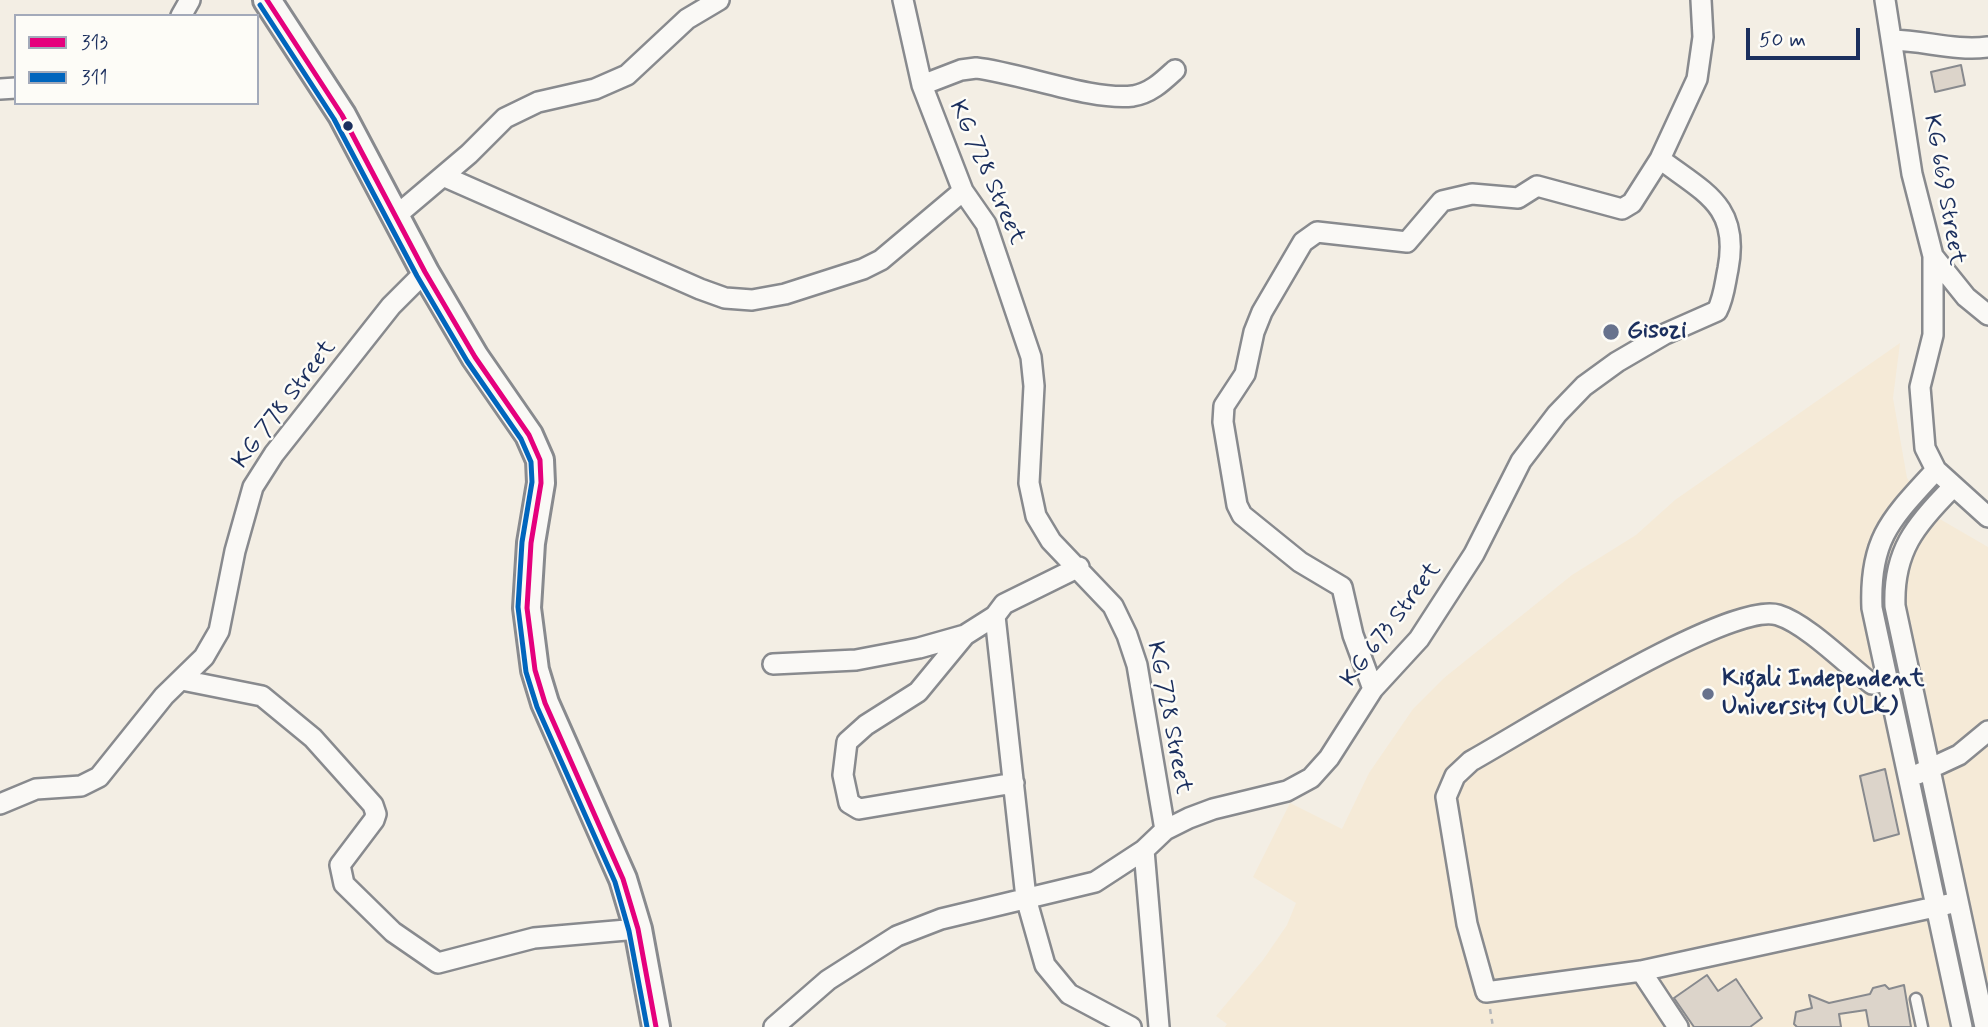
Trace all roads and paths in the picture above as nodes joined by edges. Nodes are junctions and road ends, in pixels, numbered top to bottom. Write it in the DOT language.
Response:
graph roads {
  1 [pos="267,0"];
  2 [pos="719,0"];
  3 [pos="903,0"];
  4 [pos="1701,0"];
  5 [pos="1885,0"];
  6 [pos="1893,40"];
  7 [pos="1988,47"];
  8 [pos="1175,70"];
  9 [pos="922,85"];
  10 [pos="1660,159"];
  11 [pos="443,176"];
  12 [pos="962,191"];
  13 [pos="397,215"];
  14 [pos="1933,256"];
  15 [pos="425,272"];
  16 [pos="1988,316"];
  17 [pos="1936,470"];
  18 [pos="1952,488"];
  19 [pos="1988,517"];
  20 [pos="1079,567"];
  21 [pos="995,616"];
  22 [pos="965,635"];
  23 [pos="773,664"];
  24 [pos="182,680"];
  25 [pos="1888,680"];
  26 [pos="1373,690"];
  27 [pos="1988,731"];
  28 [pos="1930,771"];
  29 [pos="1909,776"];
  30 [pos="1014,783"];
  31 [pos="0,804"];
  32 [pos="1165,830"];
  33 [pos="1144,850"];
  34 [pos="1026,898"];
  35 [pos="1958,902"];
  36 [pos="1937,906"];
  37 [pos="639,929"];
  38 [pos="1641,971"];
  39 [pos="1983,991"];
  40 [pos="1916,999"];
  41 [pos="656,1027"];
  42 [pos="774,1027"];
  43 [pos="1131,1027"];
  44 [pos="1159,1027"];
  45 [pos="1678,1027"];
  46 [pos="1922,1027"];
  47 [pos="1962,1027"];
  48 [pos="1985,1027"];
  1 -- 13 [label="main road"];
  2 -- 11 [label="street"];
  3 -- 9 [label="street, KG 728 Street"];
  4 -- 10 [label="street"];
  5 -- 6 [label="street, KG 669 Street"];
  6 -- 7 [label="street"];
  6 -- 14 [label="street, KG 669 Street"];
  8 -- 9 [label="street"];
  9 -- 12 [label="street, KG 728 Street"];
  10 -- 26 [label="street, KG 673 Street"];
  10 -- 26 [label="street"];
  11 -- 12 [label="street"];
  11 -- 13 [label="street"];
  12 -- 20 [label="street, KG 728 Street"];
  13 -- 15 [label="main road"];
  14 -- 16 [label="street"];
  14 -- 17 [label="street, KG 669 Street"];
  15 -- 24 [label="street, KG 778 Street"];
  15 -- 37 [label="main road"];
  17 -- 18 [label="street"];
  17 -- 25 [label="street"];
  18 -- 19 [label="street"];
  18 -- 28 [label="street"];
  20 -- 21 [label="street"];
  20 -- 32 [label="street, KG 728 Street"];
  21 -- 22 [label="street"];
  21 -- 30 [label="street"];
  22 -- 23 [label="street"];
  22 -- 30 [label="street"];
  24 -- 31 [label="street, KG 778 Street"];
  24 -- 37 [label="street"];
  25 -- 29 [label="street"];
  25 -- 38 [label="street"];
  26 -- 32 [label="street, KG 673 Street"];
  27 -- 28 [label="street"];
  28 -- 29 [label="street"];
  28 -- 35 [label="street"];
  29 -- 36 [label="street"];
  30 -- 34 [label="street"];
  32 -- 33 [label="street, KG 673 Street"];
  33 -- 34 [label="street, KG 673 Street"];
  33 -- 44 [label="street"];
  34 -- 42 [label="street, KG 673 Street"];
  34 -- 43 [label="street"];
  35 -- 36 [label="street"];
  35 -- 39 [label="street"];
  36 -- 38 [label="street"];
  36 -- 47 [label="street"];
  37 -- 41 [label="main road"];
  38 -- 45 [label="street"];
  39 -- 48 [label="street"];
  40 -- 46 [label="lane"];
}
